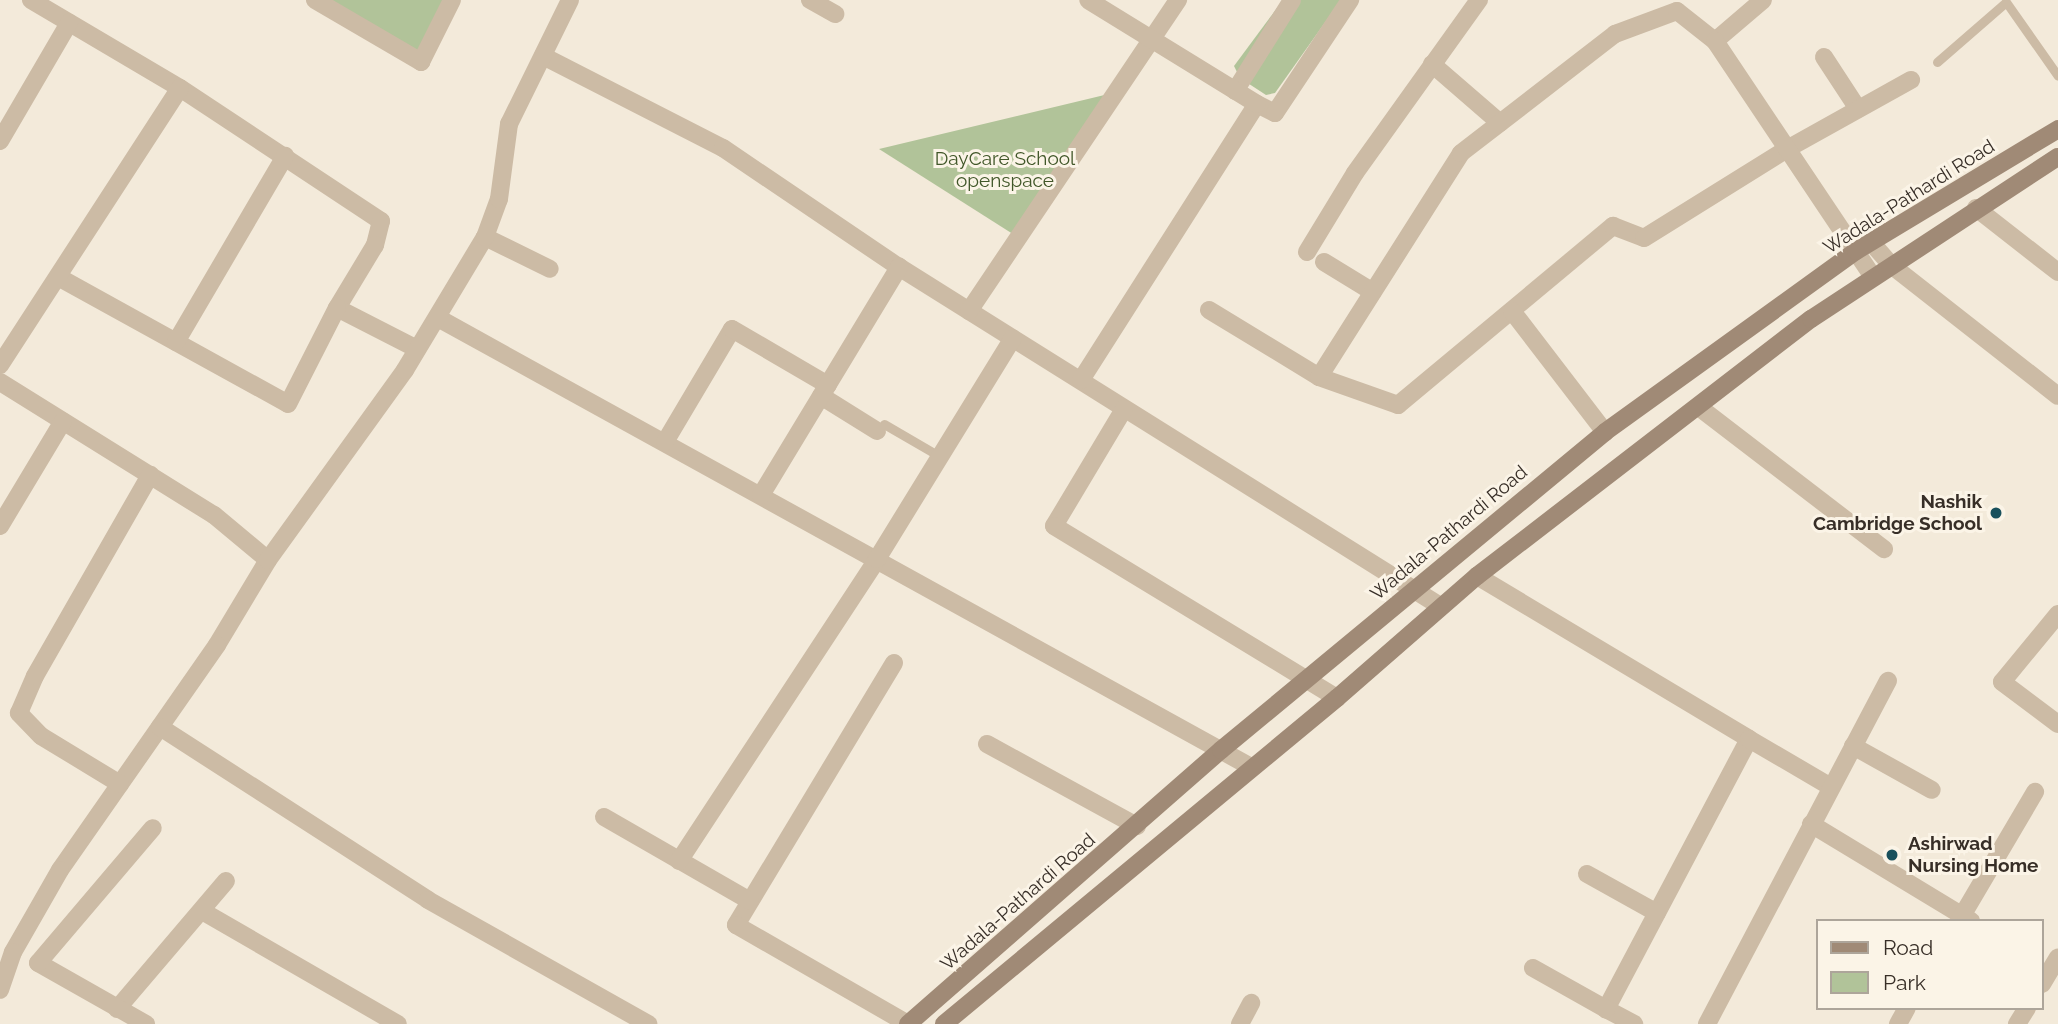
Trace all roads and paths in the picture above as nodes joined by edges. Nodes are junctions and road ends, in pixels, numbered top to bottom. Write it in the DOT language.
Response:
graph roads {
  1 [pos="31,0"];
  2 [pos="315,0"];
  3 [pos="451,0"];
  4 [pos="570,0"];
  5 [pos="810,0"];
  6 [pos="1088,0"];
  7 [pos="1178,0"];
  8 [pos="1292,0"];
  9 [pos="1350,0"];
  10 [pos="1479,0"];
  11 [pos="1763,0"];
  12 [pos="835,14"];
  13 [pos="69,23"];
  14 [pos="1152,41"];
  15 [pos="1715,41"];
  16 [pos="543,56"];
  17 [pos="1824,57"];
  18 [pos="1937,62"];
  19 [pos="1432,64"];
  20 [pos="2058,76"];
  21 [pos="1911,80"];
  22 [pos="180,88"];
  23 [pos="1235,91"];
  24 [pos="1256,104"];
  25 [pos="1858,109"];
  26 [pos="1500,122"];
  27 [pos="3,129"];
  28 [pos="2058,129"];
  29 [pos="1787,149"];
  30 [pos="285,156"];
  31 [pos="2058,157"];
  32 [pos="1976,208"];
  33 [pos="485,237"];
  34 [pos="1863,246"];
  35 [pos="1307,252"];
  36 [pos="1324,262"];
  37 [pos="1891,265"];
  38 [pos="899,267"];
  39 [pos="550,269"];
  40 [pos="2058,272"];
  41 [pos="1872,276"];
  42 [pos="60,278"];
  43 [pos="1373,292"];
  44 [pos="337,308"];
  45 [pos="1209,310"];
  46 [pos="969,311"];
  47 [pos="1512,311"];
  48 [pos="438,318"];
  49 [pos="1013,338"];
  50 [pos="176,342"];
  51 [pos="418,349"];
  52 [pos="0,365"];
  53 [pos="1320,377"];
  54 [pos="1081,380"];
  55 [pos="0,382"];
  56 [pos="825,390"];
  57 [pos="2058,396"];
  58 [pos="1700,408"];
  59 [pos="1124,409"];
  60 [pos="63,421"];
  61 [pos="880,427"];
  62 [pos="1605,432"];
  63 [pos="665,442"];
  64 [pos="939,456"];
  65 [pos="150,475"];
  66 [pos="761,495"];
  67 [pos="0,526"];
  68 [pos="1884,549"];
  69 [pos="877,559"];
  70 [pos="268,560"];
  71 [pos="1477,576"];
  72 [pos="1413,589"];
  73 [pos="1440,606"];
  74 [pos="2058,614"];
  75 [pos="894,663"];
  76 [pos="1308,680"];
  77 [pos="1888,681"];
  78 [pos="1337,698"];
  79 [pos="2058,724"];
  80 [pos="160,727"];
  81 [pos="1749,739"];
  82 [pos="987,744"];
  83 [pos="1853,746"];
  84 [pos="1222,750"];
  85 [pos="1251,767"];
  86 [pos="120,784"];
  87 [pos="1831,787"];
  88 [pos="1932,790"];
  89 [pos="2035,792"];
  90 [pos="604,817"];
  91 [pos="1811,824"];
  92 [pos="1137,827"];
  93 [pos="153,828"];
  94 [pos="679,861"];
  95 [pos="1587,874"];
  96 [pos="226,881"];
  97 [pos="750,901"];
  98 [pos="202,911"];
  99 [pos="1657,912"];
  100 [pos="1964,919"];
  101 [pos="13,952"];
  102 [pos="38,964"];
  103 [pos="1533,968"];
  104 [pos="0,989"];
  105 [pos="1251,1003"];
  106 [pos="117,1009"];
  107 [pos="1606,1009"];
  108 [pos="146,1024"];
  109 [pos="398,1024"];
  110 [pos="648,1024"];
  111 [pos="908,1024"];
  112 [pos="944,1024"];
  113 [pos="1240,1024"];
  114 [pos="1634,1024"];
  115 [pos="1707,1024"];
  1 -- 13 [label="street"];
  2 -- 3 [label="street"];
  4 -- 16 [label="street"];
  5 -- 12 [label="street"];
  6 -- 14 [label="street"];
  7 -- 14 [label="street"];
  8 -- 23 [label="street"];
  9 -- 24 [label="street"];
  10 -- 19 [label="street"];
  11 -- 15 [label="street"];
  13 -- 22 [label="street"];
  13 -- 27 [label="street"];
  14 -- 23 [label="street"];
  14 -- 46 [label="street"];
  15 -- 26 [label="street"];
  15 -- 29 [label="street"];
  16 -- 33 [label="street"];
  16 -- 38 [label="street"];
  17 -- 25 [label="street"];
  18 -- 20 [label="lane"];
  19 -- 26 [label="street"];
  19 -- 35 [label="street"];
  21 -- 25 [label="street"];
  22 -- 30 [label="street"];
  22 -- 42 [label="street"];
  23 -- 24 [label="street"];
  24 -- 54 [label="street"];
  25 -- 29 [label="street"];
  26 -- 43 [label="street"];
  28 -- 34 [label="main road, Wadala-Pathardi Road"];
  29 -- 34 [label="street"];
  29 -- 47 [label="street"];
  30 -- 44 [label="street"];
  30 -- 50 [label="street"];
  31 -- 32 [label="main road"];
  32 -- 37 [label="main road"];
  32 -- 40 [label="street"];
  33 -- 39 [label="street"];
  33 -- 48 [label="street"];
  34 -- 37 [label="street"];
  34 -- 41 [label="street"];
  34 -- 62 [label="main road, Wadala-Pathardi Road"];
  36 -- 43 [label="street"];
  37 -- 41 [label="main road"];
  37 -- 57 [label="street"];
  38 -- 46 [label="street"];
  38 -- 56 [label="street"];
  41 -- 58 [label="main road"];
  42 -- 50 [label="street"];
  42 -- 52 [label="street"];
  43 -- 53 [label="street"];
  44 -- 50 [label="street"];
  44 -- 51 [label="street"];
  45 -- 53 [label="street"];
  46 -- 49 [label="street"];
  47 -- 53 [label="street"];
  47 -- 62 [label="street"];
  48 -- 51 [label="street"];
  48 -- 63 [label="street"];
  49 -- 54 [label="street"];
  49 -- 64 [label="street"];
  51 -- 70 [label="street"];
  54 -- 59 [label="street"];
  55 -- 60 [label="street"];
  56 -- 61 [label="street"];
  56 -- 63 [label="street"];
  56 -- 66 [label="street"];
  58 -- 68 [label="street"];
  58 -- 71 [label="main road"];
  59 -- 72 [label="street"];
  59 -- 76 [label="street"];
  60 -- 65 [label="street"];
  60 -- 67 [label="street"];
  61 -- 64 [label="lane"];
  62 -- 72 [label="main road, Wadala-Pathardi Road"];
  63 -- 66 [label="street"];
  64 -- 69 [label="street"];
  65 -- 70 [label="street"];
  65 -- 86 [label="street"];
  66 -- 69 [label="street"];
  69 -- 84 [label="street"];
  69 -- 94 [label="street"];
  70 -- 80 [label="street"];
  71 -- 73 [label="main road"];
  71 -- 81 [label="street"];
  72 -- 73 [label="street"];
  72 -- 76 [label="main road, Wadala-Pathardi Road"];
  73 -- 78 [label="main road"];
  74 -- 79 [label="street"];
  75 -- 97 [label="street"];
  76 -- 78 [label="street"];
  76 -- 84 [label="main road, Wadala-Pathardi Road"];
  77 -- 83 [label="street"];
  78 -- 85 [label="main road"];
  80 -- 86 [label="street"];
  80 -- 110 [label="street"];
  81 -- 87 [label="street"];
  81 -- 99 [label="street"];
  82 -- 92 [label="street"];
  83 -- 87 [label="street"];
  83 -- 88 [label="street"];
  84 -- 85 [label="street"];
  84 -- 92 [label="main road, Wadala-Pathardi Road"];
  85 -- 112 [label="main road"];
  86 -- 101 [label="street"];
  87 -- 91 [label="street"];
  89 -- 100 [label="street"];
  90 -- 94 [label="street"];
  91 -- 100 [label="street"];
  91 -- 115 [label="street"];
  92 -- 111 [label="main road, Wadala-Pathardi Road"];
  93 -- 102 [label="street"];
  94 -- 97 [label="street"];
  95 -- 99 [label="street"];
  96 -- 98 [label="street"];
  97 -- 111 [label="street"];
  98 -- 106 [label="street"];
  98 -- 109 [label="street"];
  99 -- 107 [label="street"];
  101 -- 102 [label="street"];
  101 -- 104 [label="street"];
  102 -- 106 [label="street"];
  103 -- 107 [label="street"];
  105 -- 113 [label="street"];
  106 -- 108 [label="street"];
  107 -- 114 [label="street"];
}
